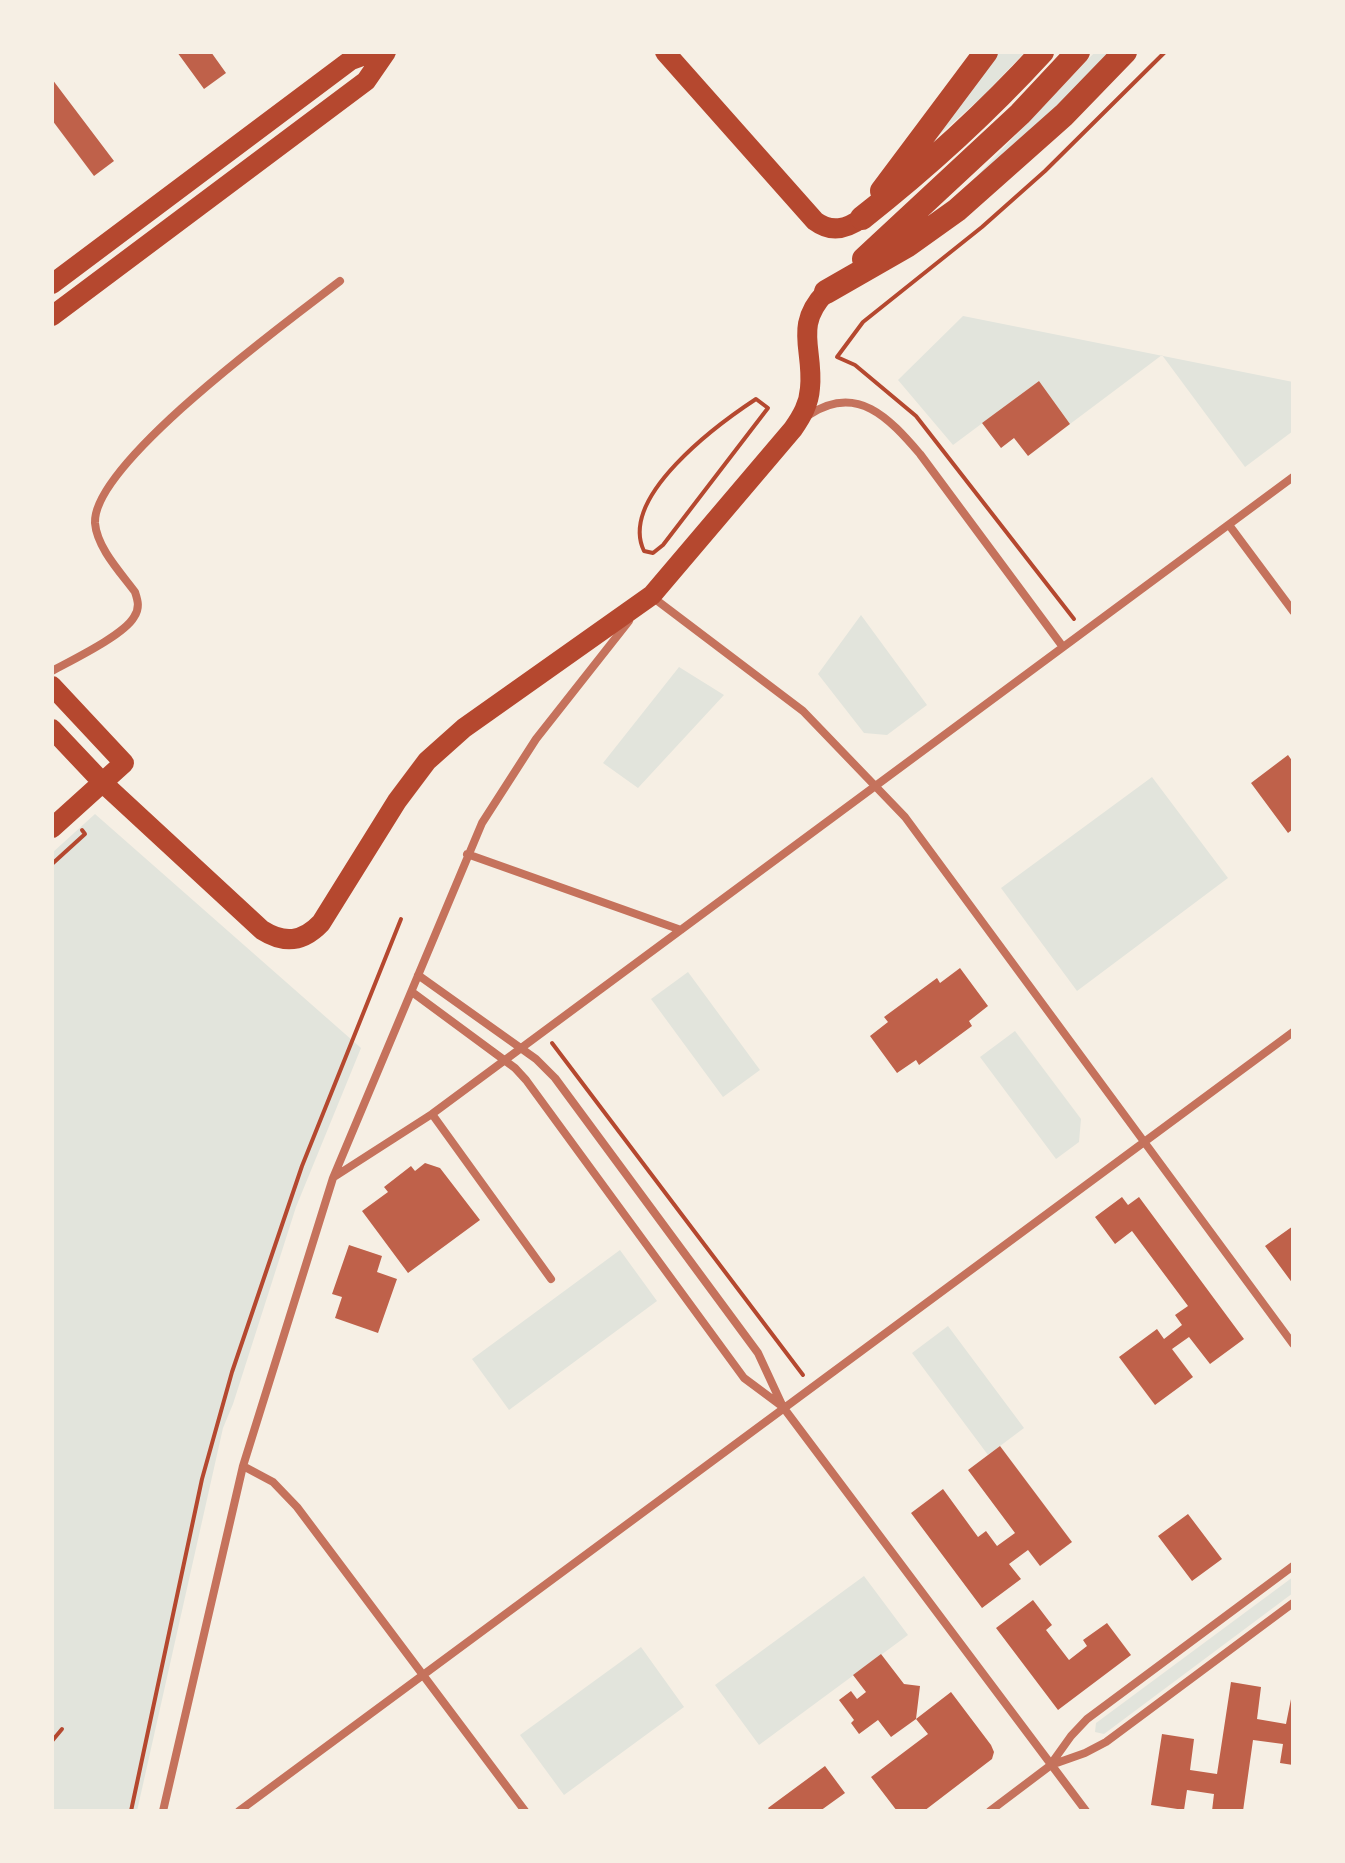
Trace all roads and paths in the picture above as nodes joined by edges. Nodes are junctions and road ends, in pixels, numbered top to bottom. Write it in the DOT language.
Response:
graph roads {
  1 [pos="373,52"];
  2 [pos="386,52"];
  3 [pos="665,52"];
  4 [pos="986,52"];
  5 [pos="1042,52"];
  6 [pos="1078,52"];
  7 [pos="1125,52"];
  8 [pos="862,218"];
  9 [pos="340,281"];
  10 [pos="52,284"];
  11 [pos="826,292"];
  12 [pos="52,316"];
  13 [pos="837,357"];
  14 [pos="768,408"];
  15 [pos="793,429"];
  16 [pos="1293,477"];
  17 [pos="1229,525"];
  18 [pos="652,595"];
  19 [pos="1293,611"];
  20 [pos="1084,632"];
  21 [pos="1063,647"];
  22 [pos="52,671"];
  23 [pos="52,686"];
  24 [pos="52,729"];
  25 [pos="103,783"];
  26 [pos="876,786"];
  27 [pos="52,828"];
  28 [pos="85,834"];
  29 [pos="467,854"];
  30 [pos="52,864"];
  31 [pos="401,919"];
  32 [pos="681,930"];
  33 [pos="418,975"];
  34 [pos="412,992"];
  35 [pos="544,1032"];
  36 [pos="1293,1032"];
  37 [pos="521,1048"];
  38 [pos="505,1060"];
  39 [pos="432,1114"];
  40 [pos="1144,1141"];
  41 [pos="333,1178"];
  42 [pos="551,1279"];
  43 [pos="1293,1344"];
  44 [pos="812,1386"];
  45 [pos="783,1407"];
  46 [pos="243,1466"];
  47 [pos="1293,1566"];
  48 [pos="1293,1603"];
  49 [pos="423,1675"];
  50 [pos="62,1729"];
  51 [pos="52,1741"];
  52 [pos="1051,1765"];
  53 [pos="131,1811"];
  54 [pos="163,1811"];
  55 [pos="239,1811"];
  56 [pos="525,1811"];
  57 [pos="990,1811"];
  58 [pos="1086,1811"];
  1 -- 10 [label="main road"];
  2 -- 12 [label="main road"];
  3 -- 8 [label="main road"];
  4 -- 8 [label="highway"];
  5 -- 8 [label="highway"];
  6 -- 11 [label="highway"];
  7 -- 11 [label="highway"];
  9 -- 22 [label="street"];
  11 -- 15 [label="main road"];
  13 -- 20 [label="path"];
  14 -- 14 [label="path"];
  15 -- 18 [label="main road"];
  15 -- 21 [label="street"];
  16 -- 17 [label="street"];
  17 -- 19 [label="street"];
  17 -- 20 [label="street"];
  18 -- 25 [label="main road"];
  18 -- 26 [label="street"];
  18 -- 29 [label="street"];
  20 -- 21 [label="street"];
  21 -- 26 [label="street"];
  23 -- 25 [label="main road"];
  24 -- 25 [label="main road"];
  25 -- 27 [label="main road"];
  26 -- 32 [label="street"];
  26 -- 40 [label="street"];
  28 -- 30 [label="path"];
  29 -- 32 [label="street"];
  29 -- 33 [label="street"];
  31 -- 53 [label="path"];
  32 -- 35 [label="street"];
  33 -- 34 [label="street"];
  33 -- 37 [label="street"];
  34 -- 38 [label="street"];
  34 -- 41 [label="street"];
  35 -- 37 [label="street"];
  35 -- 44 [label="path"];
  36 -- 40 [label="street"];
  37 -- 38 [label="street"];
  37 -- 45 [label="street"];
  38 -- 39 [label="street"];
  38 -- 45 [label="street"];
  39 -- 41 [label="street"];
  39 -- 42 [label="street"];
  40 -- 43 [label="street"];
  40 -- 44 [label="street"];
  41 -- 46 [label="street"];
  44 -- 45 [label="street"];
  45 -- 49 [label="street"];
  45 -- 52 [label="street"];
  46 -- 49 [label="street"];
  46 -- 54 [label="street"];
  47 -- 52 [label="street"];
  48 -- 52 [label="street"];
  49 -- 55 [label="street"];
  49 -- 56 [label="street"];
  50 -- 51 [label="path"];
  52 -- 57 [label="street"];
  52 -- 58 [label="street"];
}
